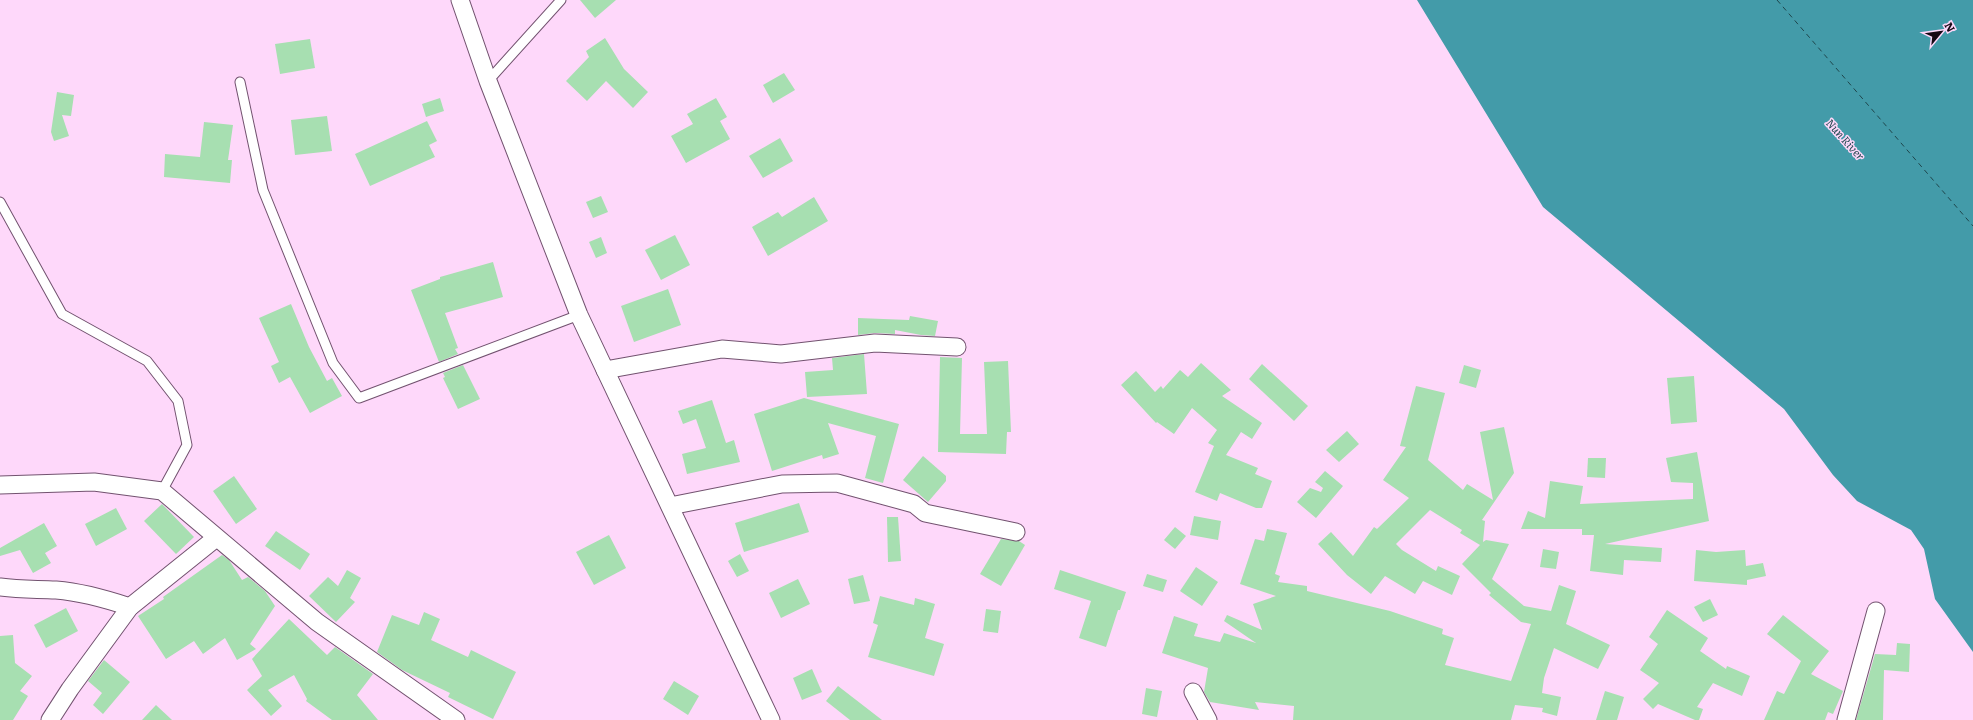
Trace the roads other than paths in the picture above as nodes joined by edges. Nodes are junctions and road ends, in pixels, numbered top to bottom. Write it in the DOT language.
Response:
graph roads {
  1 [pos="460,0"];
  2 [pos="561,0"];
  3 [pos="488,81"];
  4 [pos="240,82"];
  5 [pos="0,202"];
  6 [pos="579,316"];
  7 [pos="956,347"];
  8 [pos="605,370"];
  9 [pos="0,485"];
  10 [pos="162,491"];
  11 [pos="670,506"];
  12 [pos="1016,532"];
  13 [pos="216,538"];
  14 [pos="0,588"];
  15 [pos="130,607"];
  16 [pos="1876,611"];
  17 [pos="1193,692"];
  18 [pos="50,720"];
  19 [pos="456,720"];
  20 [pos="771,720"];
  21 [pos="1208,720"];
  22 [pos="1846,720"];
  1 -- 3 [label="street"];
  2 -- 3 [label="lane"];
  3 -- 6 [label="street"];
  4 -- 6 [label="lane"];
  5 -- 10 [label="lane"];
  6 -- 8 [label="street"];
  7 -- 8 [label="street"];
  8 -- 11 [label="street"];
  9 -- 10 [label="street"];
  10 -- 13 [label="street"];
  11 -- 12 [label="street"];
  11 -- 20 [label="street"];
  13 -- 15 [label="street"];
  13 -- 19 [label="street"];
  14 -- 15 [label="street"];
  15 -- 18 [label="street"];
  16 -- 22 [label="street"];
  17 -- 21 [label="street"];
}
